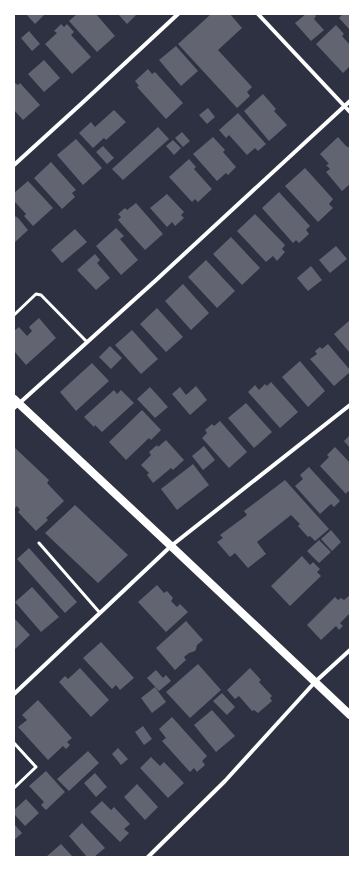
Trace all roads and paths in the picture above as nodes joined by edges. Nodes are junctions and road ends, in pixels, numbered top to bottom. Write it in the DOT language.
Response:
graph roads {
  1 [pos="178,14"];
  2 [pos="258,14"];
  3 [pos="350,101"];
  4 [pos="345,106"];
  5 [pos="350,112"];
  6 [pos="14,165"];
  7 [pos="14,315"];
  8 [pos="87,342"];
  9 [pos="16,404"];
  10 [pos="350,405"];
  11 [pos="39,543"];
  12 [pos="171,546"];
  13 [pos="100,613"];
  14 [pos="350,650"];
  15 [pos="315,682"];
  16 [pos="14,694"];
  17 [pos="350,715"];
  18 [pos="14,743"];
  19 [pos="14,788"];
  20 [pos="148,857"];
  1 -- 6 [label="street"];
  2 -- 4 [label="street"];
  3 -- 4 [label="street"];
  4 -- 5 [label="street"];
  4 -- 8 [label="street"];
  7 -- 8 [label="lane"];
  8 -- 9 [label="street"];
  9 -- 12 [label="main road"];
  10 -- 12 [label="street"];
  11 -- 13 [label="lane"];
  12 -- 13 [label="street"];
  12 -- 15 [label="main road"];
  13 -- 16 [label="street"];
  14 -- 15 [label="street"];
  15 -- 17 [label="main road"];
  15 -- 20 [label="street"];
  18 -- 19 [label="lane"];
}
